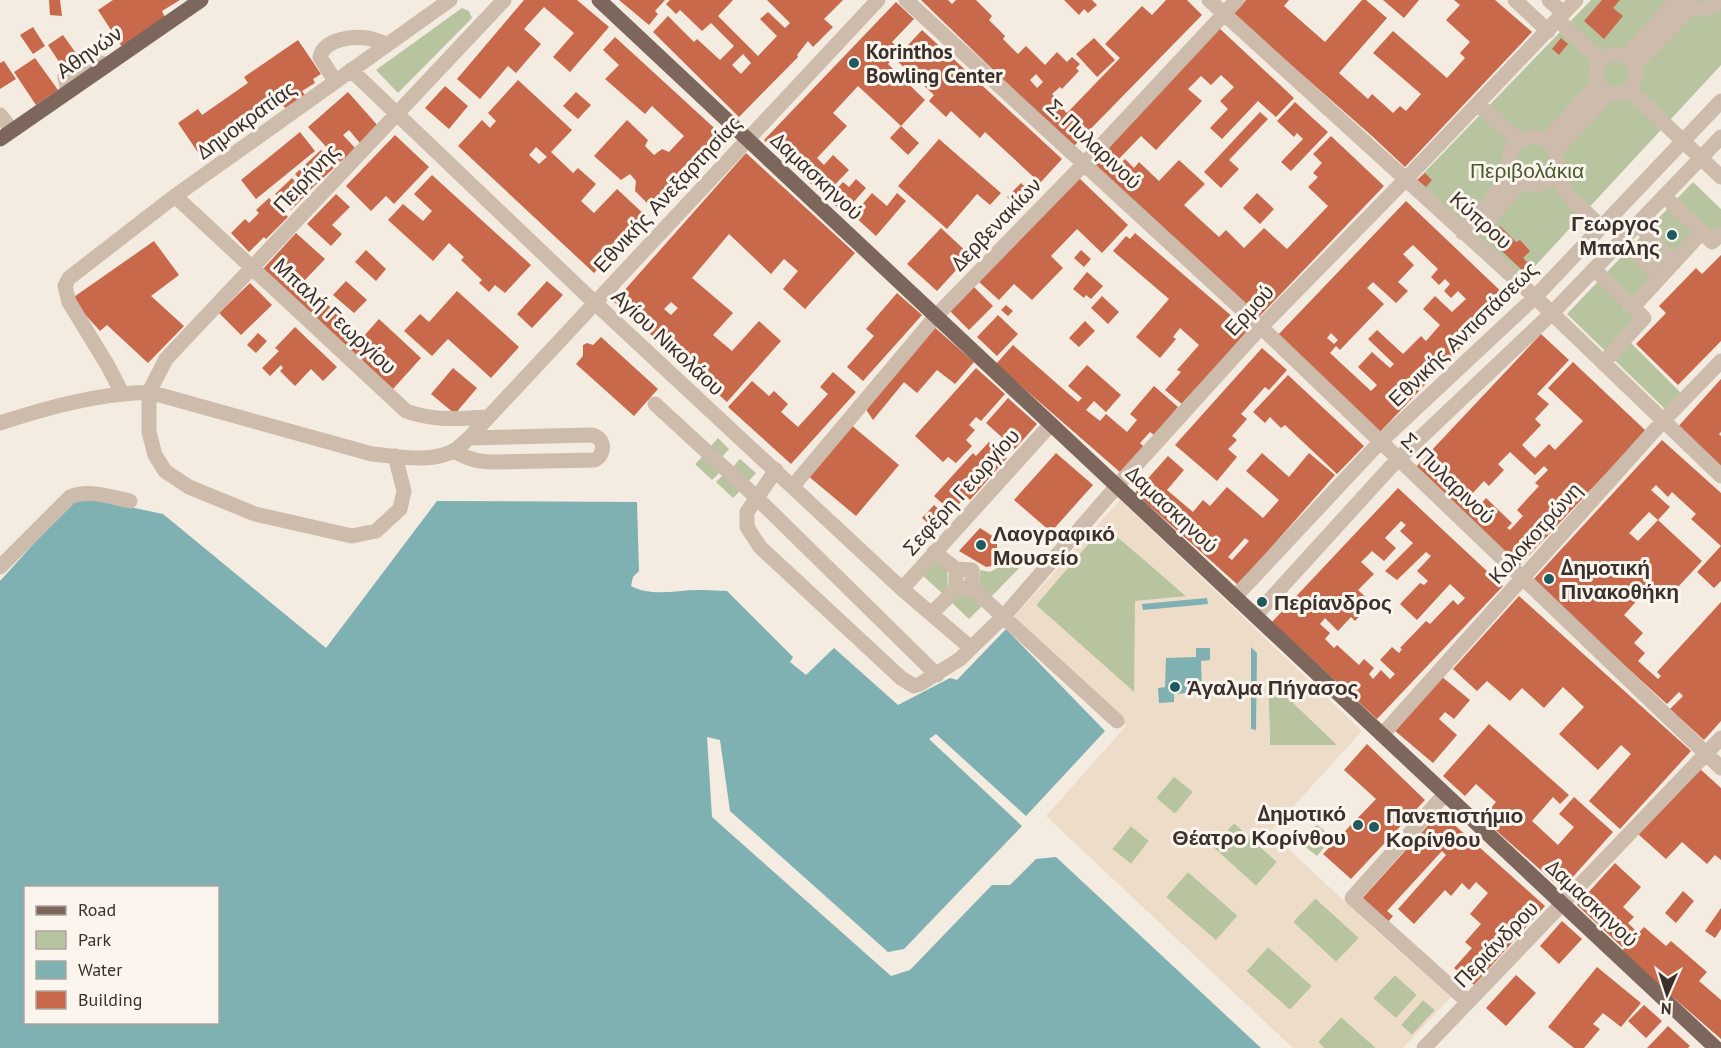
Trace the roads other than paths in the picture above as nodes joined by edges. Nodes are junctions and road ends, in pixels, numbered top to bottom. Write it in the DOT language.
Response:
graph roads {
  1 [pos="201,0"];
  2 [pos="450,0"];
  3 [pos="504,0"];
  4 [pos="599,0"];
  5 [pos="878,0"];
  6 [pos="906,0"];
  7 [pos="1209,0"];
  8 [pos="1237,0"];
  9 [pos="1515,0"];
  10 [pos="1549,0"];
  11 [pos="1576,0"];
  12 [pos="1720,2"];
  13 [pos="1683,3"];
  14 [pos="1224,14"];
  15 [pos="1556,21"];
  16 [pos="386,44"];
  17 [pos="1601,61"];
  18 [pos="1630,61"];
  19 [pos="351,70"];
  20 [pos="335,81"];
  21 [pos="1604,88"];
  22 [pos="1628,89"];
  23 [pos="1721,101"];
  24 [pos="1478,104"];
  25 [pos="396,113"];
  26 [pos="0,115"];
  27 [pos="6,134"];
  28 [pos="1721,137"];
  29 [pos="747,140"];
  30 [pos="1519,141"];
  31 [pos="1683,141"];
  32 [pos="1550,146"];
  33 [pos="1700,159"];
  34 [pos="1084,164"];
  35 [pos="1554,173"];
  36 [pos="1721,177"];
  37 [pos="1406,179"];
  38 [pos="1516,179"];
  39 [pos="175,196"];
  40 [pos="1664,196"];
  41 [pos="1638,224"];
  42 [pos="1600,226"];
  43 [pos="1702,232"];
  44 [pos="1721,234"];
  45 [pos="1467,236"];
  46 [pos="1623,240"];
  47 [pos="1674,262"];
  48 [pos="252,267"];
  49 [pos="1594,269"];
  50 [pos="1660,277"];
  51 [pos="1535,297"];
  52 [pos="595,303"];
  53 [pos="1634,307"];
  54 [pos="1552,313"];
  55 [pos="936,316"];
  56 [pos="1261,327"];
  57 [pos="1721,361"];
  58 [pos="1603,363"];
  59 [pos="149,392"];
  60 [pos="122,393"];
  61 [pos="654,404"];
  62 [pos="487,417"];
  63 [pos="1663,422"];
  64 [pos="0,423"];
  65 [pos="1051,424"];
  66 [pos="469,438"];
  67 [pos="1380,442"];
  68 [pos="454,451"];
  69 [pos="395,456"];
  70 [pos="1398,459"];
  71 [pos="776,470"];
  72 [pos="1721,476"];
  73 [pos="793,486"];
  74 [pos="1117,486"];
  75 [pos="756,497"];
  76 [pos="130,501"];
  77 [pos="934,552"];
  78 [pos="0,567"];
  79 [pos="956,569"];
  80 [pos="1522,578"];
  81 [pos="972,588"];
  82 [pos="902,589"];
  83 [pos="956,589"];
  84 [pos="1235,597"];
  85 [pos="932,613"];
  86 [pos="1004,616"];
  87 [pos="1255,616"];
  88 [pos="966,644"];
  89 [pos="937,675"];
  90 [pos="1117,721"];
  91 [pos="1382,735"];
  92 [pos="1721,738"];
  93 [pos="1706,753"];
  94 [pos="1721,768"];
  95 [pos="1445,794"];
  96 [pos="1563,905"];
  97 [pos="1468,1002"];
  98 [pos="1424,1048"];
  99 [pos="1716,1048"];
  1 -- 27 [label="main road, Αθηνών"];
  2 -- 16 [label="street, Δημοκρατίας"];
  3 -- 25 [label="street, Πειρήνης"];
  4 -- 29 [label="main road, Δαμασκηνού"];
  5 -- 29 [label="street, Εθνικής Ανεξαρτησίας"];
  6 -- 34 [label="street, Σ. Πυλαρινού"];
  7 -- 14 [label="street, Κύπρου"];
  8 -- 14 [label="street, Δερβενακίων"];
  9 -- 15 [label="street"];
  10 -- 15 [label="street"];
  11 -- 15 [label="street, Ερμού"];
  12 -- 13 [label="street"];
  13 -- 18 [label="street"];
  14 -- 34 [label="street, Δερβενακίων"];
  14 -- 37 [label="street, Κύπρου"];
  15 -- 17 [label="street"];
  15 -- 24 [label="street, Ερμού"];
  16 -- 19 [label="street, Δημοκρατίας"];
  16 -- 20 [label="street"];
  17 -- 18 [label="street"];
  17 -- 21 [label="street"];
  18 -- 22 [label="street"];
  19 -- 20 [label="street, Δημοκρατίας"];
  19 -- 25 [label="street, Αγίου Νικολάου"];
  20 -- 39 [label="street, Δημοκρατίας"];
  21 -- 22 [label="street"];
  21 -- 32 [label="street"];
  22 -- 31 [label="street"];
  23 -- 31 [label="street, Εθνικής Αντιστάσεως"];
  24 -- 30 [label="street"];
  24 -- 37 [label="street, Ερμού"];
  25 -- 48 [label="street, Πειρήνης"];
  25 -- 52 [label="street, Αγίου Νικολάου"];
  26 -- 27 [label="street"];
  28 -- 33 [label="street"];
  29 -- 52 [label="street, Εθνικής Ανεξαρτησίας"];
  29 -- 55 [label="main road, Δαμασκηνού"];
  30 -- 32 [label="street"];
  30 -- 38 [label="street"];
  31 -- 33 [label="street"];
  31 -- 42 [label="street, Εθνικής Αντιστάσεως"];
  32 -- 35 [label="street"];
  33 -- 36 [label="street"];
  33 -- 40 [label="street"];
  34 -- 55 [label="street, Δερβενακίων"];
  34 -- 56 [label="street, Σ. Πυλαρινού"];
  35 -- 38 [label="street"];
  35 -- 42 [label="street"];
  37 -- 45 [label="street, Κύπρου"];
  37 -- 56 [label="street, Ερμού"];
  38 -- 45 [label="street"];
  39 -- 48 [label="street, Μπαλή Γεωργίου"];
  39 -- 60 [label="street, Δημοκρατίας"];
  40 -- 41 [label="street"];
  40 -- 43 [label="street"];
  41 -- 46 [label="street"];
  41 -- 47 [label="street"];
  42 -- 51 [label="street, Εθνικής Αντιστάσεως"];
  43 -- 44 [label="street"];
  43 -- 47 [label="street"];
  45 -- 51 [label="street, Κύπρου"];
  46 -- 49 [label="street"];
  46 -- 50 [label="street"];
  47 -- 50 [label="street"];
  48 -- 59 [label="street, Πειρήνης"];
  48 -- 62 [label="street, Μπαλή Γεωργίου"];
  49 -- 53 [label="street"];
  49 -- 54 [label="street"];
  50 -- 53 [label="street"];
  51 -- 54 [label="street, Κύπρου"];
  51 -- 67 [label="street, Εθνικής Αντιστάσεως"];
  52 -- 62 [label="street, Εθνικής Ανεξαρτησίας"];
  52 -- 71 [label="street, Αγίου Νικολάου"];
  53 -- 58 [label="street"];
  54 -- 58 [label="street, Κύπρου"];
  54 -- 70 [label="street"];
  55 -- 65 [label="main road, Δαμασκηνού"];
  55 -- 73 [label="street, Δερβενακίων"];
  56 -- 67 [label="street, Σ. Πυλαρινού"];
  56 -- 74 [label="street, Ερμού"];
  57 -- 63 [label="street, Κολοκοτρώνη"];
  58 -- 63 [label="street, Κύπρου"];
  59 -- 60 [label="street"];
  59 -- 69 [label="street"];
  59 -- 69 [label="street"];
  60 -- 64 [label="street"];
  61 -- 75 [label="street"];
  62 -- 66 [label="street, Εθνικής Ανεξαρτησίας"];
  63 -- 72 [label="street, Κύπρου"];
  63 -- 80 [label="street, Κολοκοτρώνη"];
  65 -- 74 [label="main road, Δαμασκηνού"];
  65 -- 77 [label="street, Σεφέρη Γεωργίου"];
  66 -- 68 [label="street, Εθνικής Ανεξαρτησίας"];
  66 -- 68 [label="street"];
  67 -- 70 [label="street, Σ. Πυλαρινού"];
  67 -- 84 [label="street, Εθνικής Αντιστάσεως"];
  68 -- 69 [label="street"];
  70 -- 80 [label="street, Σ. Πυλαρινού"];
  70 -- 87 [label="street"];
  71 -- 73 [label="street, Αγίου Νικολάου"];
  71 -- 75 [label="street"];
  73 -- 82 [label="street, Αγίου Νικολάου"];
  74 -- 84 [label="main road, Δαμασκηνού"];
  74 -- 86 [label="street, Ερμού"];
  75 -- 89 [label="street"];
  75 -- 89 [label="street, Ερμού"];
  76 -- 78 [label="street"];
  77 -- 79 [label="street"];
  77 -- 82 [label="street, Σεφέρη Γεωργίου"];
  79 -- 81 [label="street"];
  79 -- 83 [label="street"];
  80 -- 91 [label="street, Κολοκοτρώνη"];
  80 -- 93 [label="street, Σ. Πυλαρινού"];
  81 -- 83 [label="street"];
  81 -- 86 [label="street"];
  82 -- 85 [label="street, Αγίου Νικολάου"];
  83 -- 85 [label="street"];
  84 -- 87 [label="main road, Δαμασκηνού"];
  85 -- 88 [label="street, Αγίου Νικολάου"];
  86 -- 88 [label="street, Ερμού"];
  86 -- 90 [label="street"];
  87 -- 91 [label="main road, Δαμασκηνού"];
  88 -- 89 [label="street, Ερμού"];
  91 -- 95 [label="main road, Δαμασκηνού"];
  92 -- 93 [label="street, Περιάνδρου"];
  93 -- 94 [label="street, Σ. Πυλαρινού"];
  93 -- 96 [label="street, Περιάνδρου"];
  95 -- 96 [label="main road, Δαμασκηνού"];
  95 -- 97 [label="street"];
  96 -- 97 [label="street, Περιάνδρου"];
  96 -- 99 [label="main road, Δαμασκηνού"];
  97 -- 98 [label="street, Περιάνδρου"];
}
